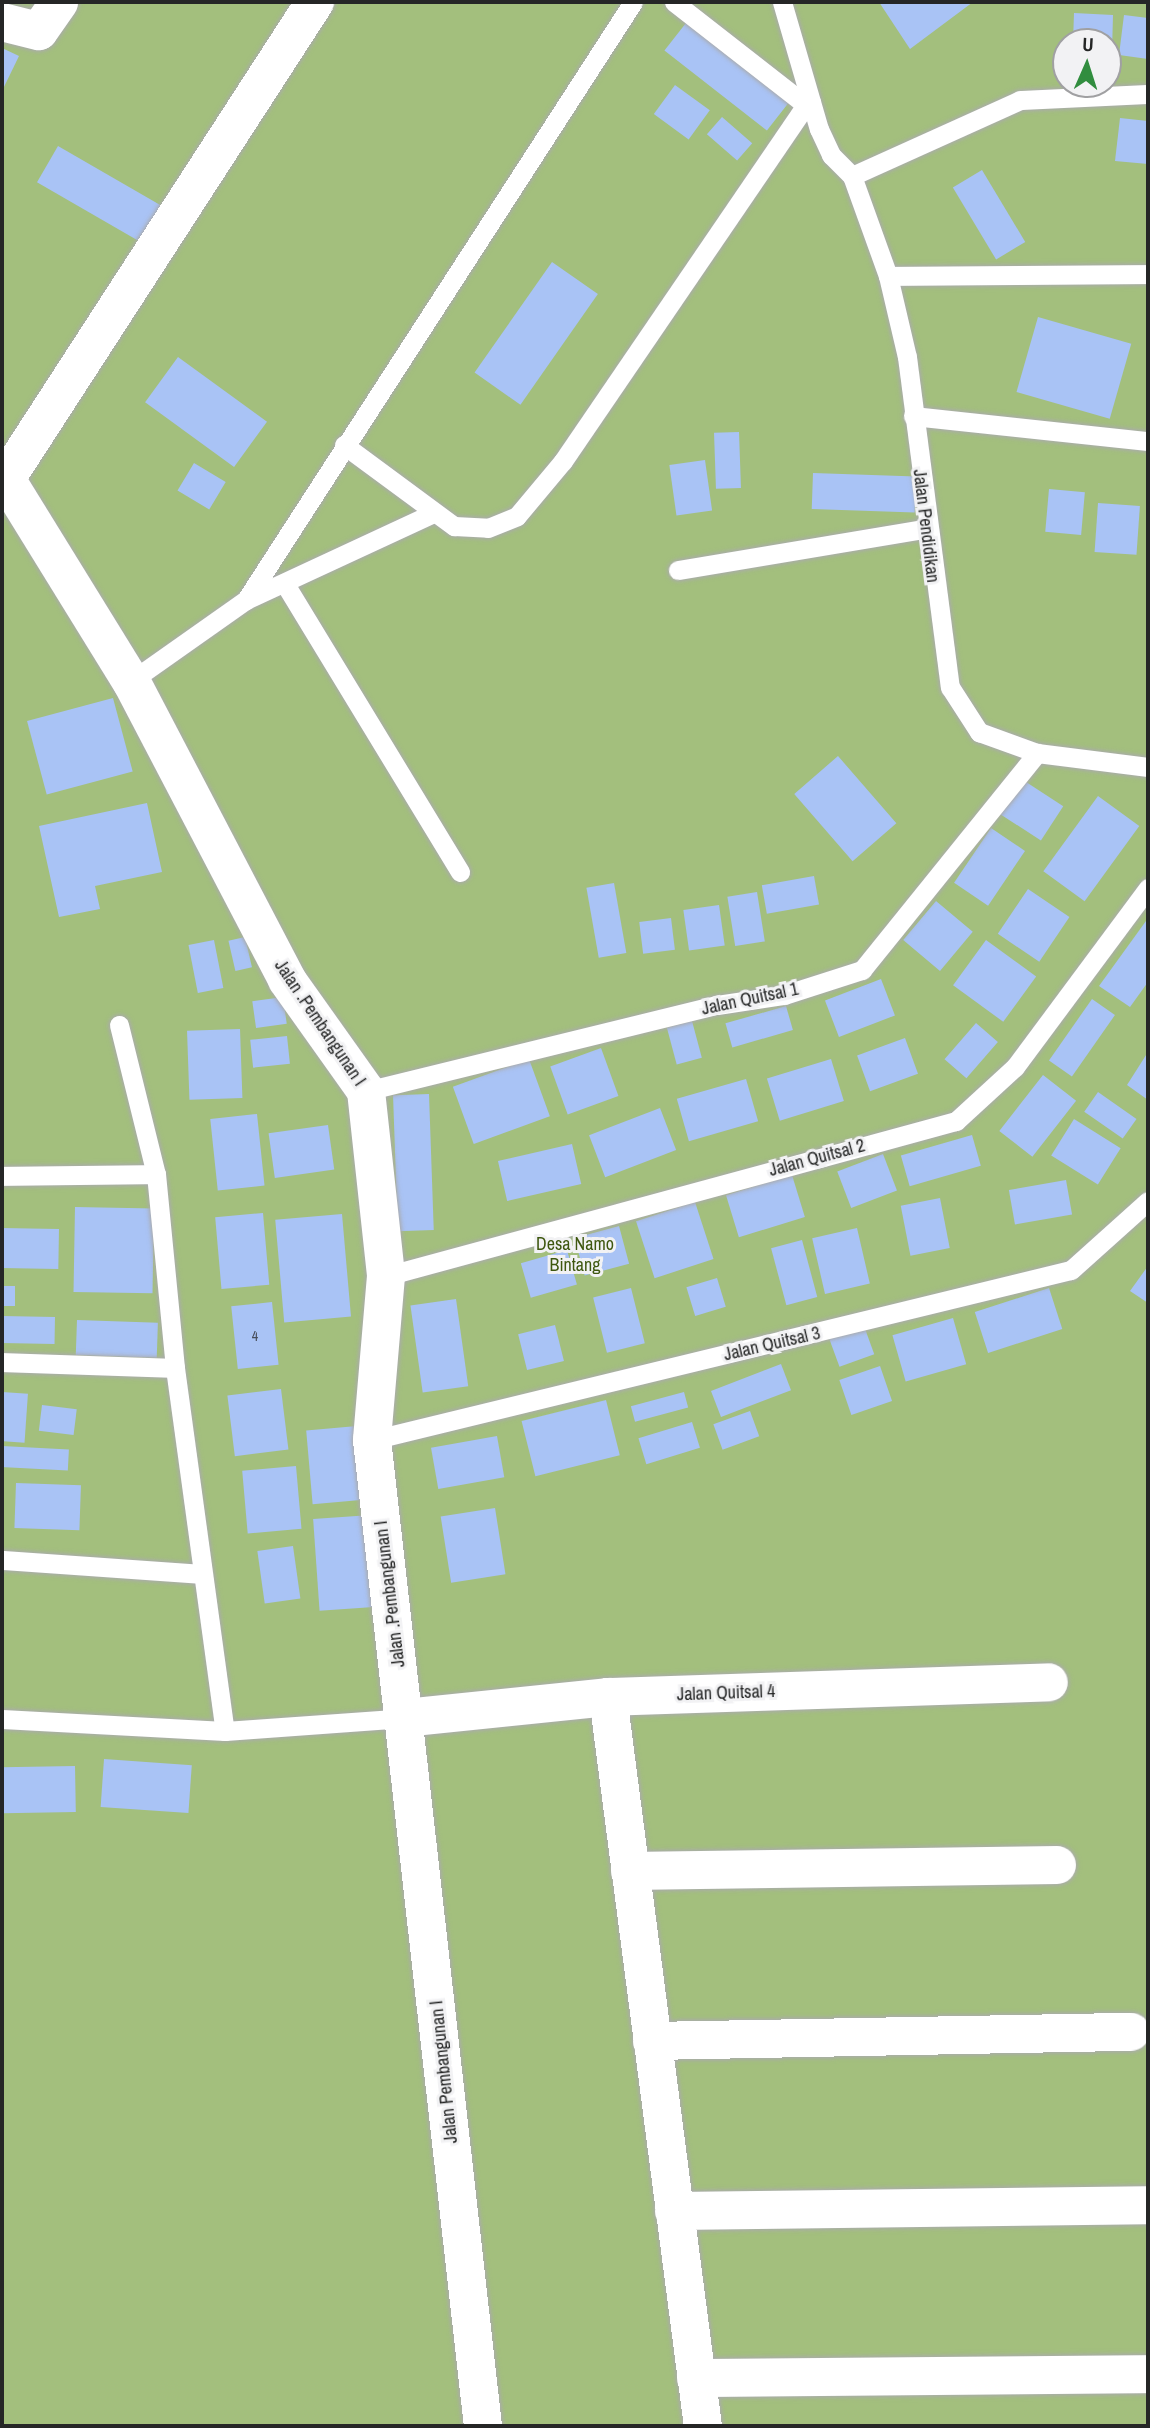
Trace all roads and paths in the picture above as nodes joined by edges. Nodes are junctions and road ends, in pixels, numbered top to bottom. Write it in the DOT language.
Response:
graph roads {
  1 [pos="59,2"];
  2 [pos="315,2"];
  3 [pos="633,2"];
  4 [pos="674,2"];
  5 [pos="782,2"];
  6 [pos="2,22"];
  7 [pos="1148,94"];
  8 [pos="808,103"];
  9 [pos="852,176"];
  10 [pos="1148,274"];
  11 [pos="888,276"];
  12 [pos="913,416"];
  13 [pos="1148,441"];
  14 [pos="344,445"];
  15 [pos="4,482"];
  16 [pos="431,514"];
  17 [pos="924,529"];
  18 [pos="678,570"];
  19 [pos="285,584"];
  20 [pos="246,600"];
  21 [pos="131,681"];
  22 [pos="1037,753"];
  23 [pos="1148,767"];
  24 [pos="460,872"];
  25 [pos="1148,888"];
  26 [pos="119,1025"];
  27 [pos="366,1091"];
  28 [pos="156,1174"];
  29 [pos="2,1175"];
  30 [pos="1148,1201"];
  31 [pos="386,1276"];
  32 [pos="2,1362"];
  33 [pos="175,1368"];
  34 [pos="372,1440"];
  35 [pos="2,1560"];
  36 [pos="201,1574"];
  37 [pos="1049,1682"];
  38 [pos="608,1697"];
  39 [pos="405,1718"];
  40 [pos="2,1719"];
  41 [pos="225,1731"];
  42 [pos="1057,1865"];
  43 [pos="630,1871"];
  44 [pos="1131,2032"];
  45 [pos="652,2041"];
  46 [pos="1148,2206"];
  47 [pos="674,2211"];
  48 [pos="1148,2374"];
  49 [pos="696,2378"];
  50 [pos="483,2426"];
  51 [pos="703,2426"];
  1 -- 6 [label="street"];
  2 -- 15 [label="street"];
  3 -- 14 [label="lane"];
  4 -- 8 [label="lane"];
  5 -- 8 [label="lane"];
  7 -- 9 [label="lane"];
  8 -- 9 [label="lane, Jalan Pendidikan"];
  8 -- 16 [label="lane"];
  9 -- 11 [label="lane, Jalan Pendidikan"];
  10 -- 11 [label="lane"];
  11 -- 12 [label="lane, Jalan Pendidikan"];
  12 -- 13 [label="lane"];
  12 -- 17 [label="lane, Jalan Pendidikan"];
  14 -- 16 [label="lane"];
  14 -- 20 [label="lane"];
  15 -- 21 [label="street, Jalan .Pembangunan I"];
  16 -- 19 [label="lane"];
  17 -- 18 [label="lane"];
  17 -- 22 [label="lane, Jalan Pendidikan"];
  19 -- 20 [label="lane"];
  19 -- 24 [label="lane"];
  20 -- 21 [label="lane"];
  21 -- 27 [label="street, Jalan .Pembangunan I"];
  22 -- 23 [label="lane, Jalan Pendidikan"];
  22 -- 27 [label="lane, Jalan Quitsal 1"];
  25 -- 31 [label="lane, Jalan Quitsal 2"];
  26 -- 28 [label="lane"];
  27 -- 31 [label="street, Jalan .Pembangunan I"];
  28 -- 29 [label="lane"];
  28 -- 33 [label="lane"];
  30 -- 34 [label="lane, Jalan Quitsal 3"];
  31 -- 34 [label="street, Jalan .Pembangunan I"];
  32 -- 33 [label="lane"];
  33 -- 36 [label="lane"];
  34 -- 39 [label="street, Jalan .Pembangunan I"];
  35 -- 36 [label="lane"];
  36 -- 41 [label="lane"];
  37 -- 38 [label="street, Jalan Quitsal 4"];
  38 -- 39 [label="street, Jalan Quitsal 4"];
  38 -- 43 [label="street"];
  39 -- 41 [label="lane"];
  39 -- 50 [label="street, Jalan Pembangunan I"];
  40 -- 41 [label="lane"];
  42 -- 43 [label="street"];
  43 -- 45 [label="street"];
  44 -- 45 [label="street"];
  45 -- 47 [label="street"];
  46 -- 47 [label="street"];
  47 -- 49 [label="street"];
  48 -- 49 [label="street"];
  49 -- 51 [label="street"];
}
